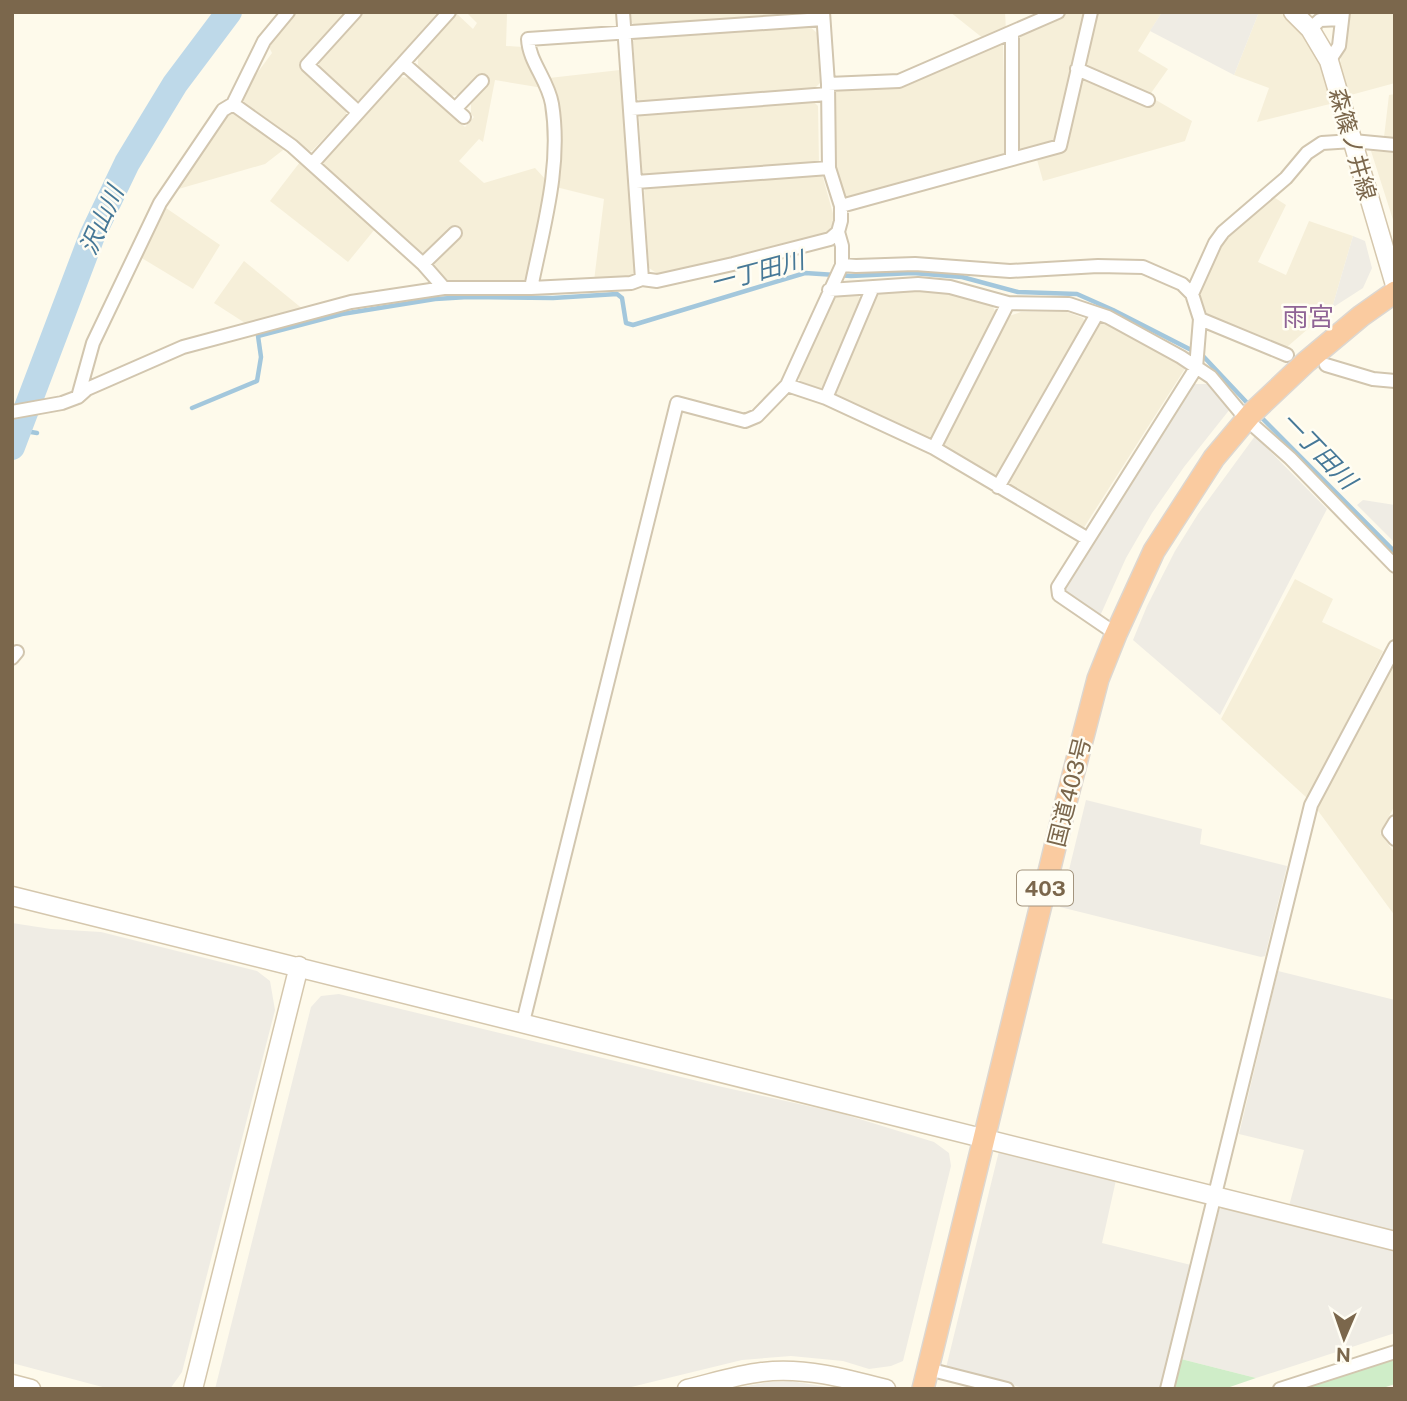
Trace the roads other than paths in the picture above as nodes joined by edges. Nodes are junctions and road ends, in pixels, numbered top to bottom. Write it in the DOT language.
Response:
graph roads {
  1 [pos="288,12"];
  2 [pos="355,12"];
  3 [pos="449,12"];
  4 [pos="623,12"];
  5 [pos="1058,12"];
  6 [pos="1091,12"];
  7 [pos="1293,12"];
  8 [pos="823,16"];
  9 [pos="1343,16"];
  10 [pos="1310,29"];
  11 [pos="625,32"];
  12 [pos="1012,34"];
  13 [pos="1329,61"];
  14 [pos="403,64"];
  15 [pos="1077,69"];
  16 [pos="482,81"];
  17 [pos="828,89"];
  18 [pos="1148,100"];
  19 [pos="233,104"];
  20 [pos="631,109"];
  21 [pos="358,112"];
  22 [pos="1353,141"];
  23 [pos="1395,145"];
  24 [pos="1012,158"];
  25 [pos="312,164"];
  26 [pos="829,168"];
  27 [pos="636,182"];
  28 [pos="841,206"];
  29 [pos="838,232"];
  30 [pos="455,233"];
  31 [pos="423,264"];
  32 [pos="836,276"];
  33 [pos="642,279"];
  34 [pos="1395,285"];
  35 [pos="873,287"];
  36 [pos="444,288"];
  37 [pos="531,288"];
  38 [pos="1395,292"];
  39 [pos="1192,294"];
  40 [pos="1008,303"];
  41 [pos="1097,314"];
  42 [pos="1200,319"];
  43 [pos="1287,355"];
  44 [pos="1198,358"];
  45 [pos="1326,365"];
  46 [pos="1395,381"];
  47 [pos="787,385"];
  48 [pos="78,397"];
  49 [pos="825,398"];
  50 [pos="12,412"];
  51 [pos="1252,413"];
  52 [pos="934,448"];
  53 [pos="998,487"];
  54 [pos="1088,539"];
  55 [pos="1395,566"];
  56 [pos="1116,634"];
  57 [pos="1395,647"];
  58 [pos="1395,822"];
  59 [pos="1395,839"];
  60 [pos="12,896"];
  61 [pos="299,966"];
  62 [pos="523,1023"];
  63 [pos="985,1139"];
  64 [pos="1215,1195"];
  65 [pos="1395,1241"];
  66 [pos="1395,1352"];
  67 [pos="925,1379"];
  68 [pos="12,1384"];
  69 [pos="31,1389"];
  70 [pos="192,1389"];
  71 [pos="687,1389"];
  72 [pos="886,1389"];
  73 [pos="1007,1389"];
  74 [pos="1167,1389"];
  75 [pos="1280,1389"];
  1 -- 19 [label="street"];
  2 -- 21 [label="street"];
  3 -- 14 [label="street"];
  4 -- 11 [label="street"];
  5 -- 12 [label="street"];
  6 -- 15 [label="street"];
  7 -- 10 [label="street, 森篠ノ井線"];
  8 -- 11 [label="street"];
  8 -- 17 [label="street"];
  9 -- 10 [label="street"];
  9 -- 13 [label="street"];
  10 -- 13 [label="street, 森篠ノ井線"];
  11 -- 20 [label="street"];
  11 -- 37 [label="street"];
  12 -- 17 [label="street"];
  12 -- 24 [label="street"];
  13 -- 22 [label="street, 森篠ノ井線"];
  14 -- 16 [label="street"];
  14 -- 21 [label="street"];
  15 -- 18 [label="street"];
  15 -- 24 [label="street"];
  17 -- 20 [label="street"];
  17 -- 26 [label="street"];
  19 -- 25 [label="street"];
  19 -- 48 [label="street"];
  20 -- 27 [label="street"];
  21 -- 25 [label="street"];
  22 -- 23 [label="street"];
  22 -- 34 [label="street, 森篠ノ井線"];
  22 -- 39 [label="street"];
  24 -- 28 [label="street"];
  25 -- 31 [label="street"];
  26 -- 27 [label="street"];
  26 -- 28 [label="street"];
  27 -- 33 [label="street"];
  28 -- 29 [label="street"];
  29 -- 32 [label="street"];
  29 -- 33 [label="street"];
  30 -- 31 [label="street"];
  31 -- 36 [label="street"];
  32 -- 35 [label="street"];
  32 -- 39 [label="street"];
  32 -- 47 [label="street"];
  33 -- 37 [label="street"];
  35 -- 40 [label="street"];
  35 -- 49 [label="street"];
  36 -- 37 [label="street"];
  36 -- 48 [label="street"];
  38 -- 51 [label="highway, 国道403号 / 403"];
  39 -- 42 [label="street"];
  40 -- 41 [label="street"];
  40 -- 52 [label="street"];
  41 -- 44 [label="street"];
  41 -- 53 [label="street"];
  42 -- 43 [label="street"];
  42 -- 44 [label="street"];
  44 -- 51 [label="street"];
  44 -- 54 [label="street"];
  45 -- 46 [label="street"];
  47 -- 49 [label="street"];
  47 -- 62 [label="street"];
  48 -- 50 [label="street"];
  49 -- 52 [label="street"];
  51 -- 55 [label="street"];
  51 -- 56 [label="highway, 国道403号 / 403"];
  52 -- 53 [label="street"];
  53 -- 54 [label="street"];
  54 -- 56 [label="street"];
  56 -- 63 [label="highway, 国道403号 / 403"];
  57 -- 64 [label="street"];
  58 -- 59 [label="street"];
  60 -- 61 [label="street"];
  61 -- 62 [label="street"];
  61 -- 70 [label="street"];
  62 -- 63 [label="street"];
  63 -- 64 [label="street"];
  63 -- 67 [label="highway, 国道403号 / 403"];
  64 -- 65 [label="street"];
  64 -- 74 [label="street"];
  66 -- 75 [label="street"];
  67 -- 73 [label="street"];
  68 -- 69 [label="street"];
  71 -- 72 [label="street"];
}
